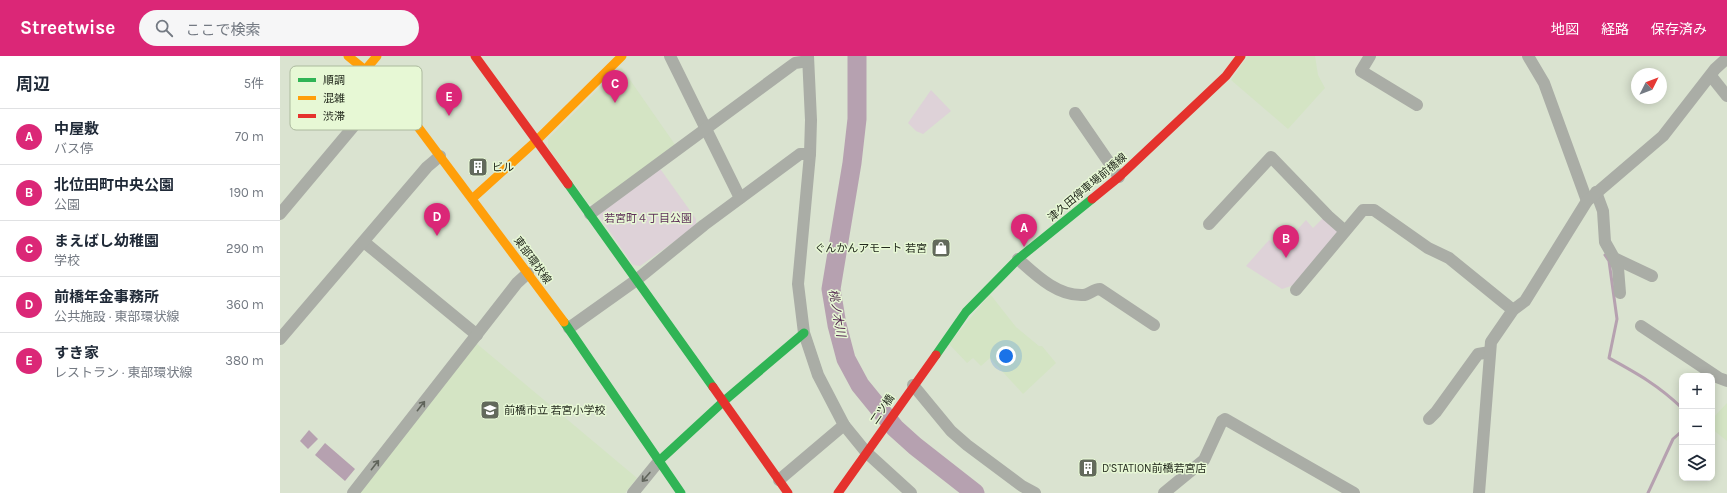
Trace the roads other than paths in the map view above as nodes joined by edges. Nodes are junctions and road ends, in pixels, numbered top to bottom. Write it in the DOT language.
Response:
graph roads {
  1 [pos="348,56"];
  2 [pos="377,56"];
  3 [pos="474,56"];
  4 [pos="622,56"];
  5 [pos="670,56"];
  6 [pos="1241,56"];
  7 [pos="1370,56"];
  8 [pos="1528,56"];
  9 [pos="808,58"];
  10 [pos="1727,58"];
  11 [pos="362,66"];
  12 [pos="369,66"];
  13 [pos="1711,76"];
  14 [pos="1727,96"];
  15 [pos="1417,104"];
  16 [pos="1075,113"];
  17 [pos="705,128"];
  18 [pos="350,130"];
  19 [pos="419,130"];
  20 [pos="536,140"];
  21 [pos="810,154"];
  22 [pos="440,156"];
  23 [pos="1119,177"];
  24 [pos="1596,192"];
  25 [pos="472,198"];
  26 [pos="740,198"];
  27 [pos="1587,201"];
  28 [pos="280,214"];
  29 [pos="590,214"];
  30 [pos="1209,224"];
  31 [pos="1345,231"];
  32 [pos="364,242"];
  33 [pos="1614,258"];
  34 [pos="1018,259"];
  35 [pos="528,272"];
  36 [pos="1652,276"];
  37 [pos="635,280"];
  38 [pos="1296,290"];
  39 [pos="1620,293"];
  40 [pos="1513,310"];
  41 [pos="1154,324"];
  42 [pos="1641,326"];
  43 [pos="569,328"];
  44 [pos="804,333"];
  45 [pos="477,335"];
  46 [pos="280,339"];
  47 [pos="1490,352"];
  48 [pos="1727,381"];
  49 [pos="910,390"];
  50 [pos="724,401"];
  51 [pos="1429,419"];
  52 [pos="844,425"];
  53 [pos="866,452"];
  54 [pos="659,461"];
  55 [pos="779,480"];
  56 [pos="353,493"];
  57 [pos="633,493"];
  58 [pos="681,493"];
  59 [pos="788,493"];
  60 [pos="838,493"];
  61 [pos="911,493"];
  62 [pos="1035,493"];
  63 [pos="1164,493"];
  64 [pos="1354,493"];
  65 [pos="1479,493"];
  1 -- 11 [label="street, 東部環状線"];
  2 -- 12 [label="street"];
  3 -- 20 [label="street"];
  4 -- 20 [label="street"];
  5 -- 17 [label="street"];
  6 -- 23 [label="street, 津久田停車場前橋線"];
  7 -- 15 [label="street"];
  8 -- 27 [label="street"];
  9 -- 17 [label="street"];
  9 -- 21 [label="street"];
  10 -- 13 [label="street"];
  13 -- 14 [label="street"];
  13 -- 24 [label="street"];
  16 -- 23 [label="street"];
  17 -- 26 [label="street"];
  17 -- 29 [label="street"];
  18 -- 28 [label="street"];
  19 -- 22 [label="street, 東部環状線"];
  20 -- 25 [label="street"];
  20 -- 29 [label="street"];
  21 -- 26 [label="street"];
  21 -- 44 [label="street"];
  22 -- 25 [label="street, 東部環状線"];
  22 -- 32 [label="street"];
  23 -- 34 [label="street, 津久田停車場前橋線"];
  24 -- 27 [label="street"];
  24 -- 33 [label="street"];
  25 -- 35 [label="street, 東部環状線"];
  26 -- 37 [label="street"];
  27 -- 40 [label="street"];
  29 -- 37 [label="street"];
  30 -- 31 [label="street"];
  31 -- 38 [label="street"];
  31 -- 40 [label="street"];
  32 -- 45 [label="street"];
  32 -- 46 [label="street"];
  33 -- 36 [label="street"];
  33 -- 39 [label="street"];
  34 -- 41 [label="street"];
  34 -- 49 [label="street, 津久田停車場前橋線"];
  35 -- 43 [label="street, 東部環状線"];
  35 -- 45 [label="street"];
  37 -- 43 [label="street"];
  37 -- 50 [label="street"];
  40 -- 47 [label="street"];
  42 -- 48 [label="street"];
  43 -- 54 [label="street, 東部環状線"];
  44 -- 50 [label="street"];
  44 -- 52 [label="street"];
  56 -- 45 [label="street, one-way"];
  47 -- 51 [label="street"];
  47 -- 65 [label="street"];
  49 -- 53 [label="street, 二ツ橋"];
  49 -- 62 [label="street"];
  50 -- 54 [label="street"];
  50 -- 55 [label="street"];
  52 -- 53 [label="street"];
  52 -- 55 [label="street"];
  53 -- 60 [label="street"];
  53 -- 61 [label="street"];
  54 -- 57 [label="street, one-way"];
  54 -- 58 [label="street, 東部環状線"];
  55 -- 59 [label="street"];
  63 -- 64 [label="street"];
}
